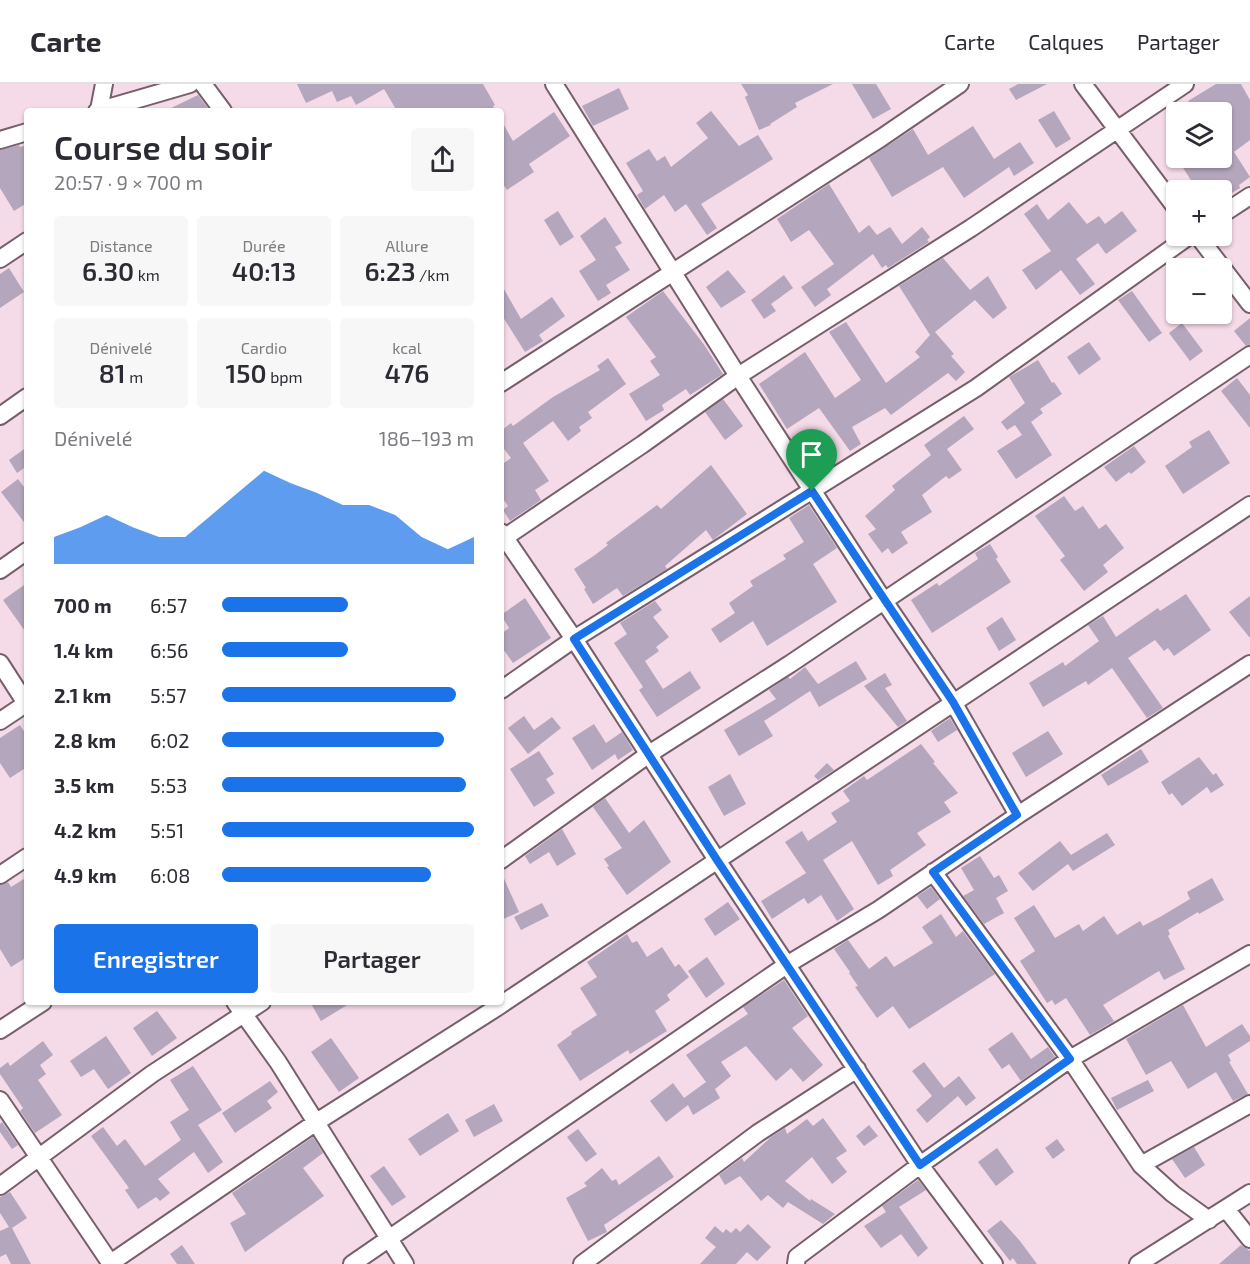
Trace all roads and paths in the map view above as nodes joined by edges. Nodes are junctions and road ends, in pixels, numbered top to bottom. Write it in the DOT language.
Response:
graph roads {
  1 [pos="104,84"];
  2 [pos="190,84"];
  3 [pos="203,84"];
  4 [pos="554,84"];
  5 [pos="960,84"];
  6 [pos="1083,84"];
  7 [pos="1185,84"];
  8 [pos="99,108"];
  9 [pos="108,108"];
  10 [pos="221,108"];
  11 [pos="1116,130"];
  12 [pos="24,133"];
  13 [pos="0,140"];
  14 [pos="1166,195"];
  15 [pos="1250,196"];
  16 [pos="1232,208"];
  17 [pos="24,243"];
  18 [pos="1175,246"];
  19 [pos="1205,246"];
  20 [pos="0,259"];
  21 [pos="672,273"];
  22 [pos="1250,304"];
  23 [pos="1250,355"];
  24 [pos="738,376"];
  25 [pos="504,381"];
  26 [pos="24,399"];
  27 [pos="0,416"];
  28 [pos="812,491"];
  29 [pos="1250,505"];
  30 [pos="504,535"];
  31 [pos="504,539"];
  32 [pos="24,553"];
  33 [pos="0,570"];
  34 [pos="884,601"];
  35 [pos="574,639"];
  36 [pos="0,663"];
  37 [pos="1250,664"];
  38 [pos="504,688"];
  39 [pos="24,699"];
  40 [pos="953,702"];
  41 [pos="24,706"];
  42 [pos="0,721"];
  43 [pos="649,754"];
  44 [pos="1017,815"];
  45 [pos="504,858"];
  46 [pos="24,859"];
  47 [pos="717,860"];
  48 [pos="933,872"];
  49 [pos="0,875"];
  50 [pos="1250,954"];
  51 [pos="788,964"];
  52 [pos="504,1003"];
  53 [pos="38,1005"];
  54 [pos="500,1005"];
  55 [pos="239,1007"];
  56 [pos="0,1030"];
  57 [pos="1070,1059"];
  58 [pos="857,1069"];
  59 [pos="0,1100"];
  60 [pos="1250,1104"];
  61 [pos="315,1123"];
  62 [pos="39,1158"];
  63 [pos="920,1165"];
  64 [pos="1141,1165"];
  65 [pos="0,1186"];
  66 [pos="1250,1193"];
  67 [pos="1226,1209"];
  68 [pos="1209,1220"];
  69 [pos="390,1239"];
  70 [pos="1250,1239"];
  71 [pos="110,1264"];
  72 [pos="352,1264"];
  73 [pos="405,1264"];
  74 [pos="582,1264"];
  75 [pos="796,1264"];
  76 [pos="994,1264"];
  77 [pos="1138,1264"];
  1 -- 8 [label="street"];
  2 -- 9 [label="street"];
  3 -- 10 [label="street"];
  4 -- 21 [label="street"];
  5 -- 21 [label="street"];
  6 -- 11 [label="street"];
  7 -- 11 [label="street"];
  11 -- 14 [label="street"];
  11 -- 24 [label="street"];
  12 -- 13 [label="street"];
  15 -- 16 [label="street"];
  17 -- 20 [label="street"];
  18 -- 28 [label="street"];
  19 -- 22 [label="street"];
  21 -- 24 [label="street"];
  21 -- 25 [label="street"];
  23 -- 34 [label="street"];
  24 -- 28 [label="street"];
  24 -- 30 [label="street"];
  26 -- 27 [label="street"];
  28 -- 34 [label="street"];
  28 -- 35 [label="street"];
  29 -- 40 [label="street"];
  31 -- 35 [label="street"];
  32 -- 33 [label="street"];
  34 -- 40 [label="street"];
  34 -- 43 [label="street"];
  35 -- 38 [label="street"];
  35 -- 43 [label="street"];
  36 -- 39 [label="street"];
  37 -- 44 [label="street"];
  40 -- 44 [label="street"];
  40 -- 47 [label="street"];
  41 -- 42 [label="street"];
  43 -- 45 [label="street"];
  43 -- 47 [label="street"];
  44 -- 48 [label="street"];
  46 -- 49 [label="street"];
  47 -- 51 [label="street"];
  47 -- 52 [label="street"];
  48 -- 51 [label="street"];
  48 -- 57 [label="street"];
  50 -- 57 [label="street"];
  51 -- 58 [label="street"];
  51 -- 69 [label="street"];
  53 -- 56 [label="street"];
  54 -- 61 [label="street"];
  55 -- 61 [label="street"];
  55 -- 62 [label="street"];
  57 -- 63 [label="street"];
  57 -- 64 [label="street"];
  58 -- 63 [label="street"];
  58 -- 74 [label="street"];
  59 -- 62 [label="street"];
  60 -- 64 [label="street"];
  61 -- 69 [label="street"];
  61 -- 71 [label="street"];
  62 -- 65 [label="street"];
  62 -- 71 [label="street"];
  63 -- 75 [label="street"];
  63 -- 76 [label="street"];
  64 -- 68 [label="street"];
  66 -- 67 [label="street"];
  67 -- 68 [label="street"];
  67 -- 70 [label="street"];
  68 -- 77 [label="street"];
  69 -- 72 [label="street"];
  69 -- 73 [label="street"];
}
